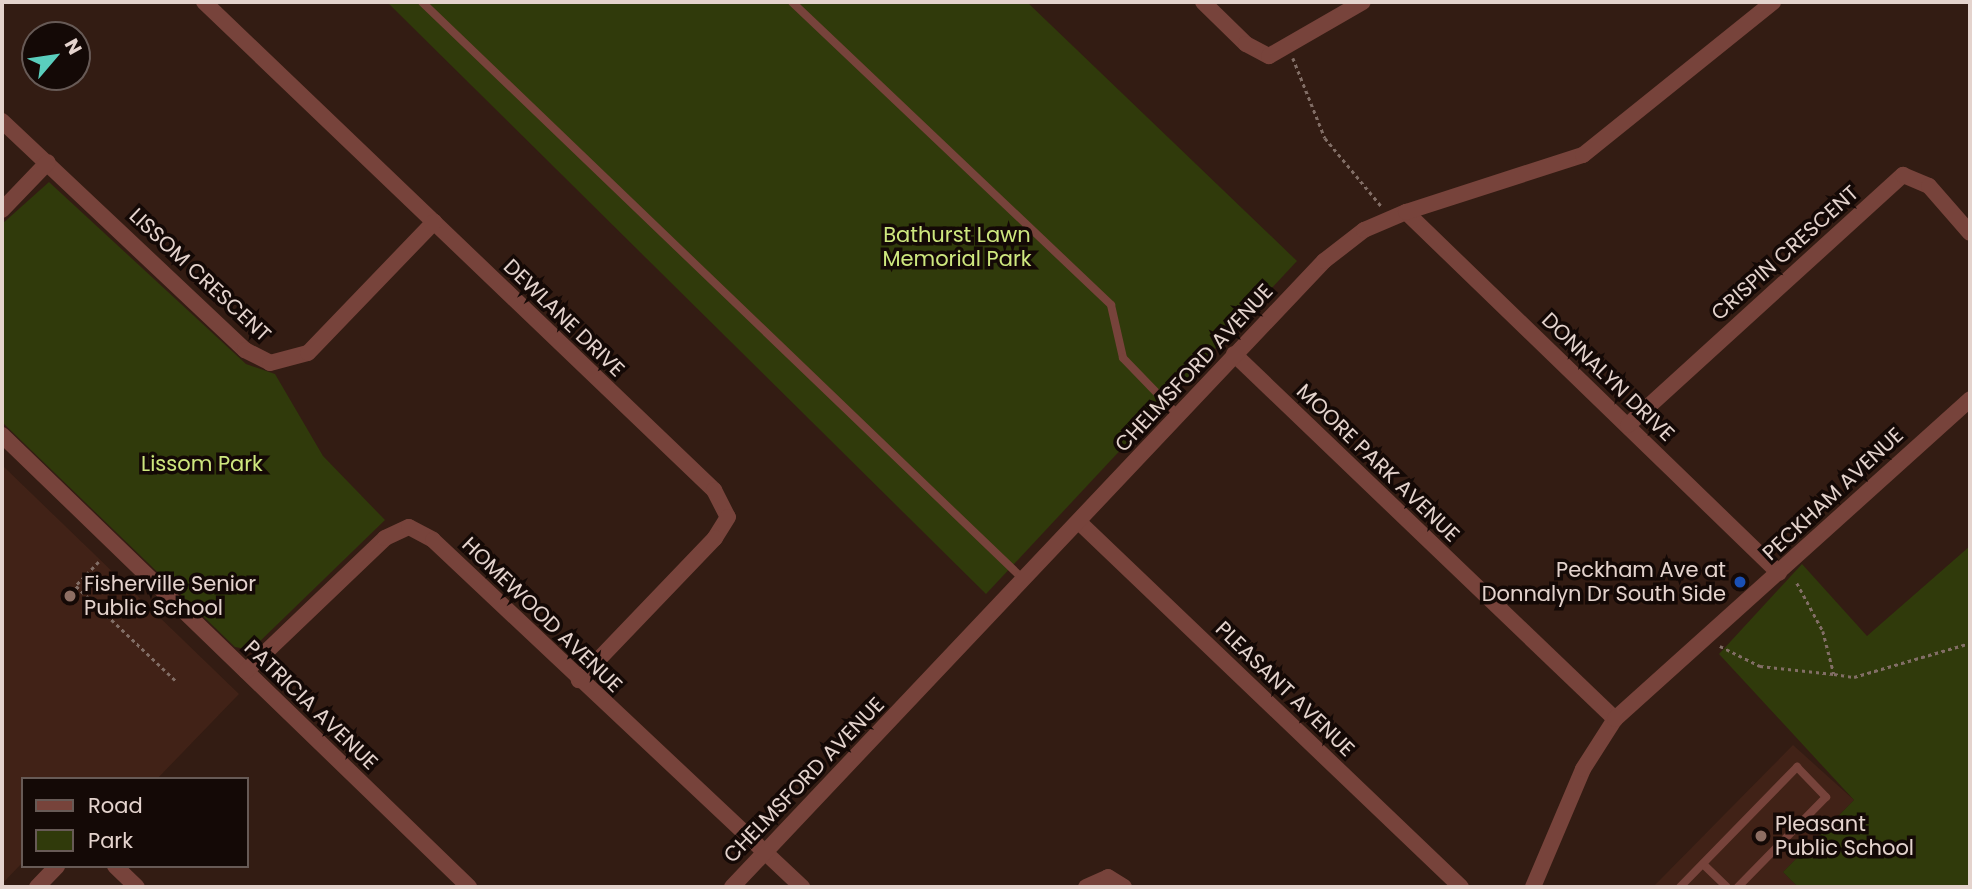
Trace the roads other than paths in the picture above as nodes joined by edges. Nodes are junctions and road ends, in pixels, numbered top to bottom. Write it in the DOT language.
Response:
graph roads {
  1 [pos="204,2"];
  2 [pos="422,2"];
  3 [pos="792,2"];
  4 [pos="1203,2"];
  5 [pos="1363,2"];
  6 [pos="1773,2"];
  7 [pos="2,121"];
  8 [pos="48,162"];
  9 [pos="2,210"];
  10 [pos="1399,215"];
  11 [pos="434,222"];
  12 [pos="1970,233"];
  13 [pos="1234,354"];
  14 [pos="1970,399"];
  15 [pos="1178,415"];
  16 [pos="1628,425"];
  17 [pos="2,435"];
  18 [pos="1079,522"];
  19 [pos="1779,573"];
  20 [pos="1023,579"];
  21 [pos="246,671"];
  22 [pos="579,680"];
  23 [pos="1615,719"];
  24 [pos="764,854"];
  25 [pos="1703,864"];
  26 [pos="55,868"];
  27 [pos="117,868"];
  28 [pos="37,887"];
  29 [pos="137,887"];
  30 [pos="470,887"];
  31 [pos="732,887"];
  32 [pos="802,887"];
  33 [pos="1086,887"];
  34 [pos="1124,887"];
  35 [pos="1461,887"];
  36 [pos="1533,887"];
  37 [pos="1679,887"];
  38 [pos="1727,887"];
  39 [pos="1738,887"];
  1 -- 11 [label="street, DEWLANE DRIVE"];
  2 -- 20 [label="lane"];
  3 -- 15 [label="lane"];
  4 -- 5 [label="street"];
  6 -- 10 [label="street, CHELMSFORD AVENUE"];
  7 -- 8 [label="street, LISSOM CRESCENT"];
  8 -- 9 [label="street"];
  8 -- 11 [label="street, LISSOM CRESCENT"];
  10 -- 13 [label="street, CHELMSFORD AVENUE"];
  10 -- 16 [label="street, DONNALYN DRIVE"];
  11 -- 22 [label="street, DEWLANE DRIVE"];
  12 -- 16 [label="street, CRISPIN CRESCENT"];
  13 -- 15 [label="street, CHELMSFORD AVENUE"];
  13 -- 23 [label="street, MOORE PARK AVENUE"];
  14 -- 19 [label="street, PECKHAM AVENUE"];
  15 -- 18 [label="street, CHELMSFORD AVENUE"];
  16 -- 19 [label="street, DONNALYN DRIVE"];
  17 -- 21 [label="street, PATRICIA AVENUE"];
  18 -- 20 [label="street, CHELMSFORD AVENUE"];
  18 -- 35 [label="street, PLEASANT AVENUE"];
  19 -- 23 [label="street, PECKHAM AVENUE"];
  20 -- 24 [label="street, CHELMSFORD AVENUE"];
  21 -- 22 [label="street, HOMEWOOD AVENUE"];
  21 -- 30 [label="street, PATRICIA AVENUE"];
  22 -- 24 [label="street, HOMEWOOD AVENUE"];
  23 -- 36 [label="street, PECKHAM AVENUE"];
  24 -- 31 [label="street, CHELMSFORD AVENUE"];
  24 -- 32 [label="street, HOMEWOOD AVENUE"];
  25 -- 37 [label="lane"];
  25 -- 38 [label="lane"];
  25 -- 39 [label="lane"];
  26 -- 28 [label="street"];
  27 -- 29 [label="street"];
  33 -- 34 [label="street"];
}
